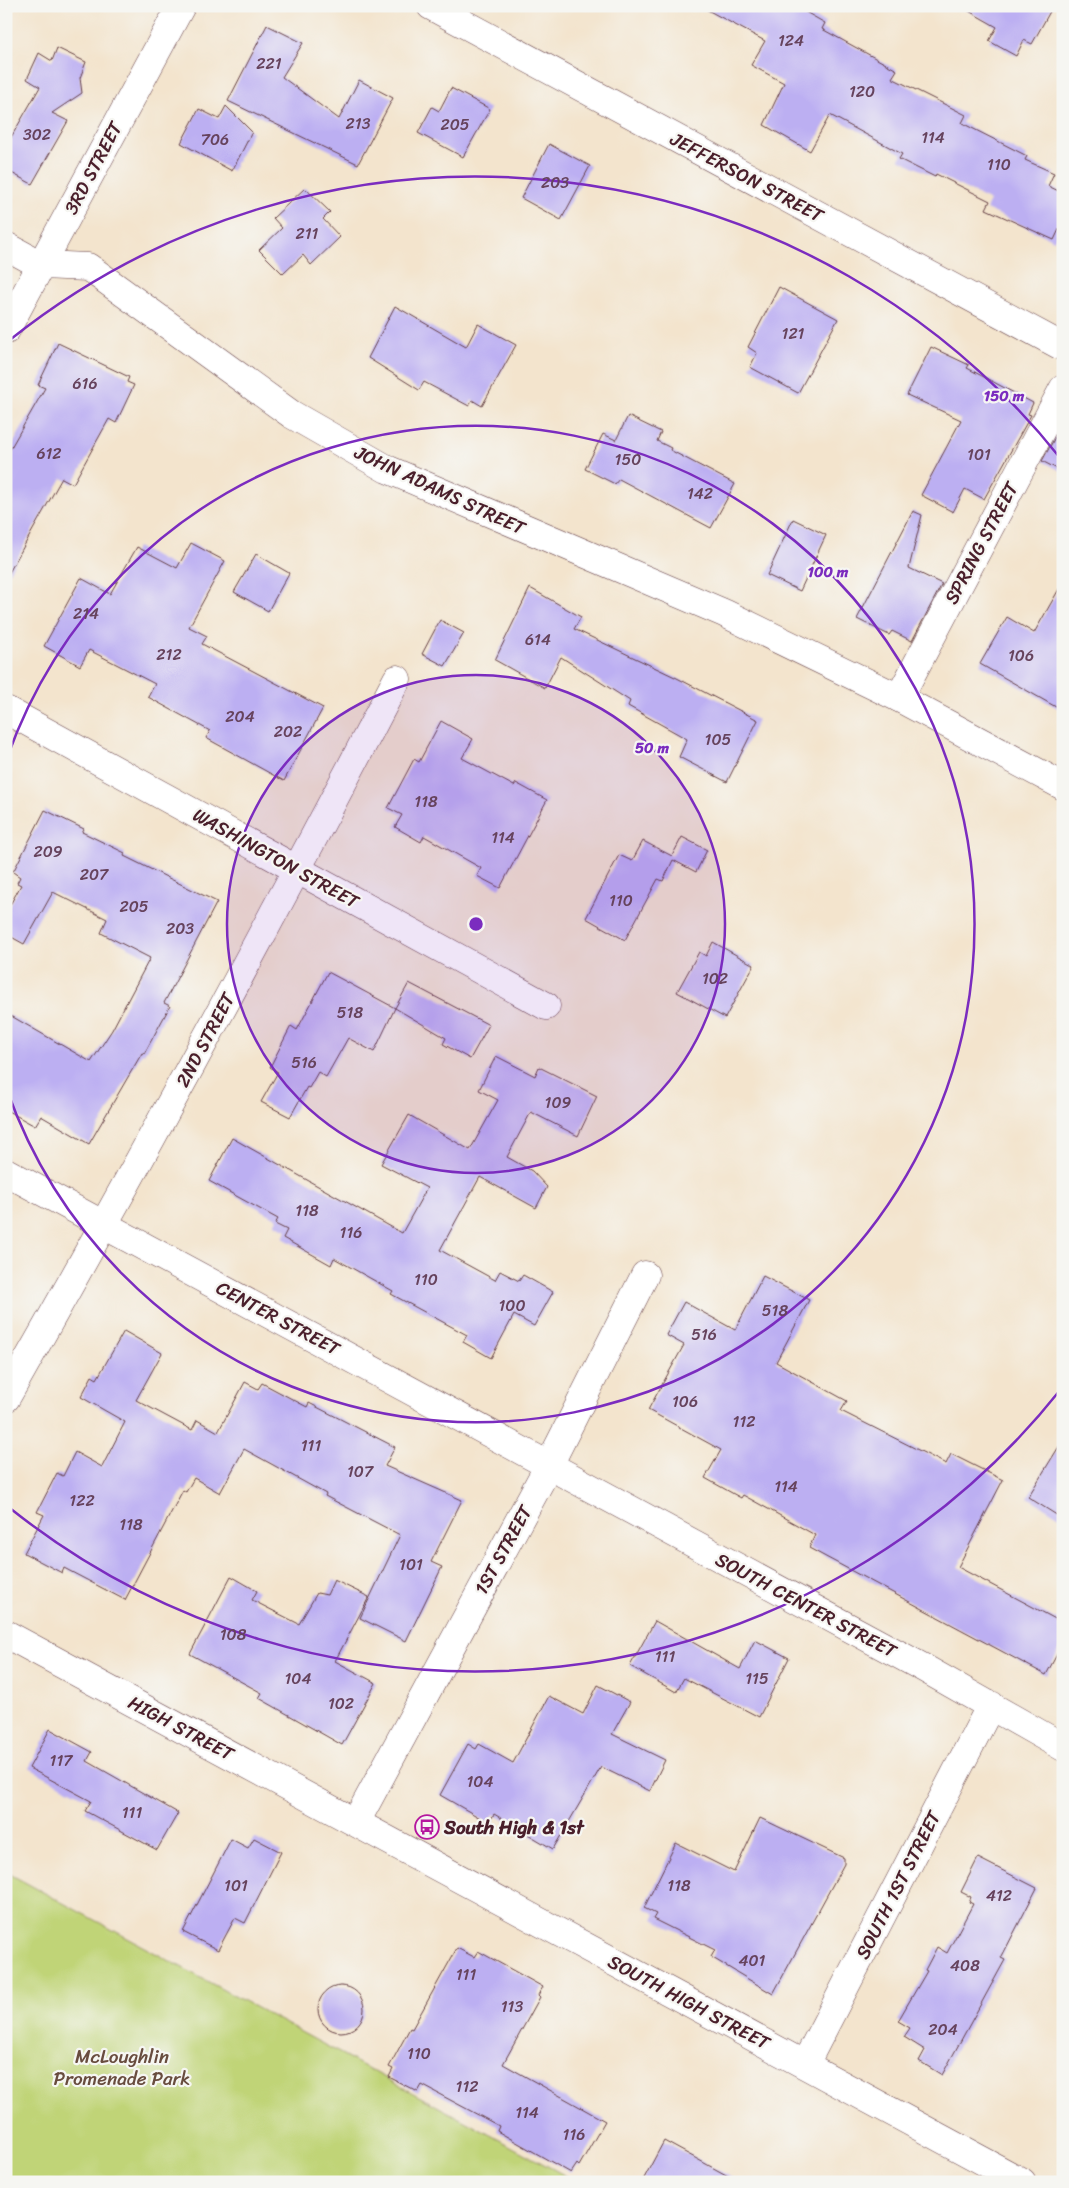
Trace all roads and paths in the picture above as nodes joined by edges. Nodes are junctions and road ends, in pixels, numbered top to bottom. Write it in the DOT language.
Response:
graph roads {
  1 [pos="181,6"];
  2 [pos="431,6"];
  3 [pos="6,246"];
  4 [pos="41,265"];
  5 [pos="6,330"];
  6 [pos="1063,347"];
  7 [pos="1063,389"];
  8 [pos="397,679"];
  9 [pos="899,698"];
  10 [pos="6,710"];
  11 [pos="1063,786"];
  12 [pos="298,870"];
  13 [pos="546,1006"];
  14 [pos="6,1172"];
  15 [pos="104,1224"];
  16 [pos="645,1275"];
  17 [pos="6,1398"];
  18 [pos="548,1467"];
  19 [pos="6,1634"];
  20 [pos="991,1706"];
  21 [pos="1063,1747"];
  22 [pos="356,1822"];
  23 [pos="805,2064"];
  24 [pos="1022,2182"];
  1 -- 4 [label="street, 3RD STREET"];
  2 -- 6 [label="street, JEFFERSON STREET"];
  3 -- 4 [label="street, JOHN ADAMS STREET"];
  4 -- 5 [label="street, 3RD STREET"];
  4 -- 9 [label="street, JOHN ADAMS STREET"];
  7 -- 9 [label="street, SPRING STREET"];
  8 -- 12 [label="street, 2ND STREET"];
  9 -- 11 [label="street, JOHN ADAMS STREET"];
  10 -- 12 [label="street, WASHINGTON STREET"];
  12 -- 13 [label="street, WASHINGTON STREET"];
  12 -- 15 [label="street, 2ND STREET"];
  14 -- 15 [label="street, CENTER STREET"];
  15 -- 17 [label="street, 2ND STREET"];
  15 -- 18 [label="street, CENTER STREET"];
  16 -- 18 [label="street, 1ST STREET"];
  18 -- 20 [label="street, SOUTH CENTER STREET"];
  18 -- 22 [label="street, 1ST STREET"];
  19 -- 22 [label="street, HIGH STREET"];
  20 -- 21 [label="street, SOUTH CENTER STREET"];
  20 -- 23 [label="street, SOUTH 1ST STREET"];
  22 -- 23 [label="street, SOUTH HIGH STREET"];
  23 -- 24 [label="street, SOUTH HIGH STREET"];
}
